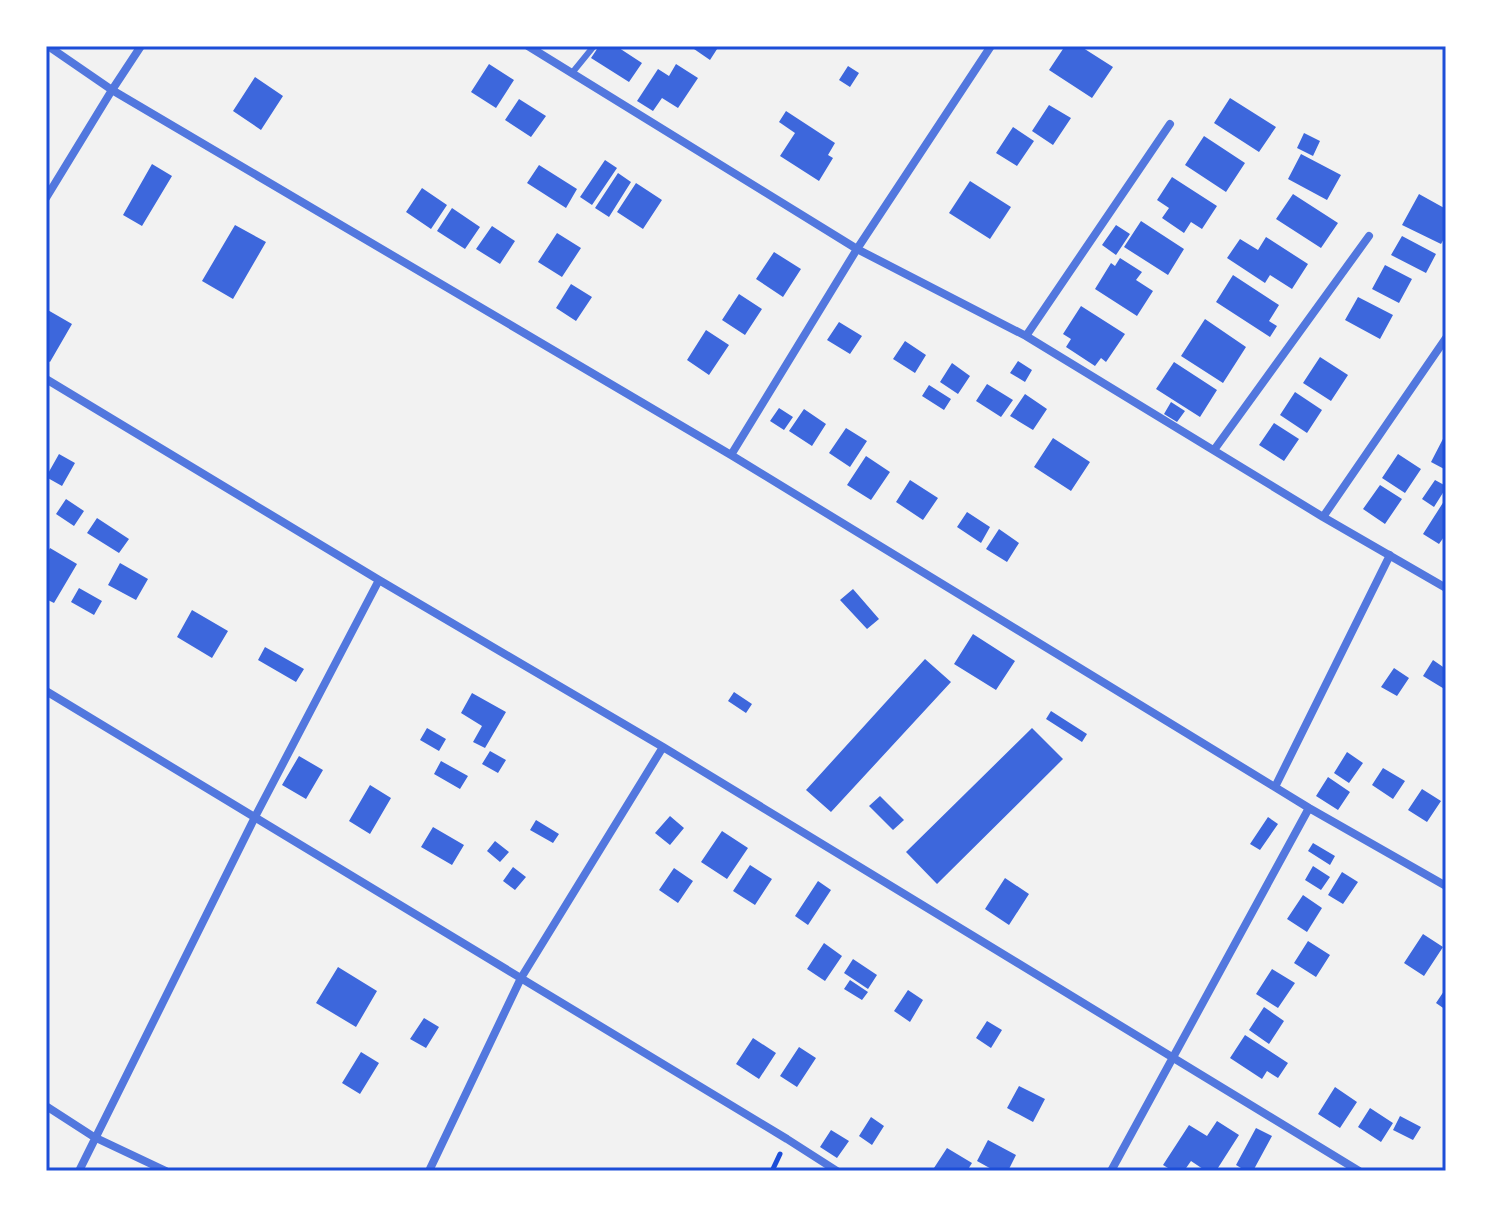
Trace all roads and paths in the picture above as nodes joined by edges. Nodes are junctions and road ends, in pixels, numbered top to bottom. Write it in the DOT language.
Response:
graph roads {
  1 [pos="48,46"];
  2 [pos="141,46"];
  3 [pos="528,46"];
  4 [pos="594,46"];
  5 [pos="991,46"];
  6 [pos="572,73"];
  7 [pos="112,90"];
  8 [pos="1170,124"];
  9 [pos="46,198"];
  10 [pos="1369,236"];
  11 [pos="857,249"];
  12 [pos="1026,336"];
  13 [pos="1446,338"];
  14 [pos="46,379"];
  15 [pos="1214,450"];
  16 [pos="731,455"];
  17 [pos="1323,517"];
  18 [pos="1390,555"];
  19 [pos="379,580"];
  20 [pos="1446,588"];
  21 [pos="46,691"];
  22 [pos="663,747"];
  23 [pos="1275,787"];
  24 [pos="1309,808"];
  25 [pos="256,816"];
  26 [pos="1446,886"];
  27 [pos="521,978"];
  28 [pos="1172,1058"];
  29 [pos="46,1106"];
  30 [pos="94,1137"];
  31 [pos="79,1171"];
  32 [pos="166,1171"];
  33 [pos="429,1171"];
  34 [pos="837,1171"];
  35 [pos="1111,1171"];
  36 [pos="1359,1171"];
  1 -- 7 [label="street"];
  2 -- 7 [label="street"];
  3 -- 6 [label="street"];
  4 -- 6 [label="lane"];
  5 -- 11 [label="street"];
  6 -- 11 [label="street"];
  7 -- 9 [label="street"];
  7 -- 16 [label="street"];
  8 -- 12 [label="street"];
  10 -- 15 [label="street"];
  11 -- 12 [label="street"];
  11 -- 16 [label="street"];
  12 -- 15 [label="street"];
  13 -- 17 [label="street"];
  14 -- 19 [label="street"];
  15 -- 17 [label="street"];
  16 -- 23 [label="street"];
  17 -- 18 [label="street"];
  18 -- 20 [label="street"];
  18 -- 23 [label="street"];
  19 -- 22 [label="street"];
  19 -- 25 [label="street"];
  21 -- 25 [label="street"];
  22 -- 27 [label="street"];
  22 -- 28 [label="street"];
  23 -- 24 [label="street"];
  24 -- 26 [label="street"];
  24 -- 28 [label="street"];
  25 -- 27 [label="street"];
  25 -- 30 [label="street"];
  27 -- 33 [label="street"];
  27 -- 34 [label="street"];
  28 -- 35 [label="street"];
  28 -- 36 [label="street"];
  29 -- 30 [label="street"];
  30 -- 31 [label="street"];
  30 -- 32 [label="street"];
}
